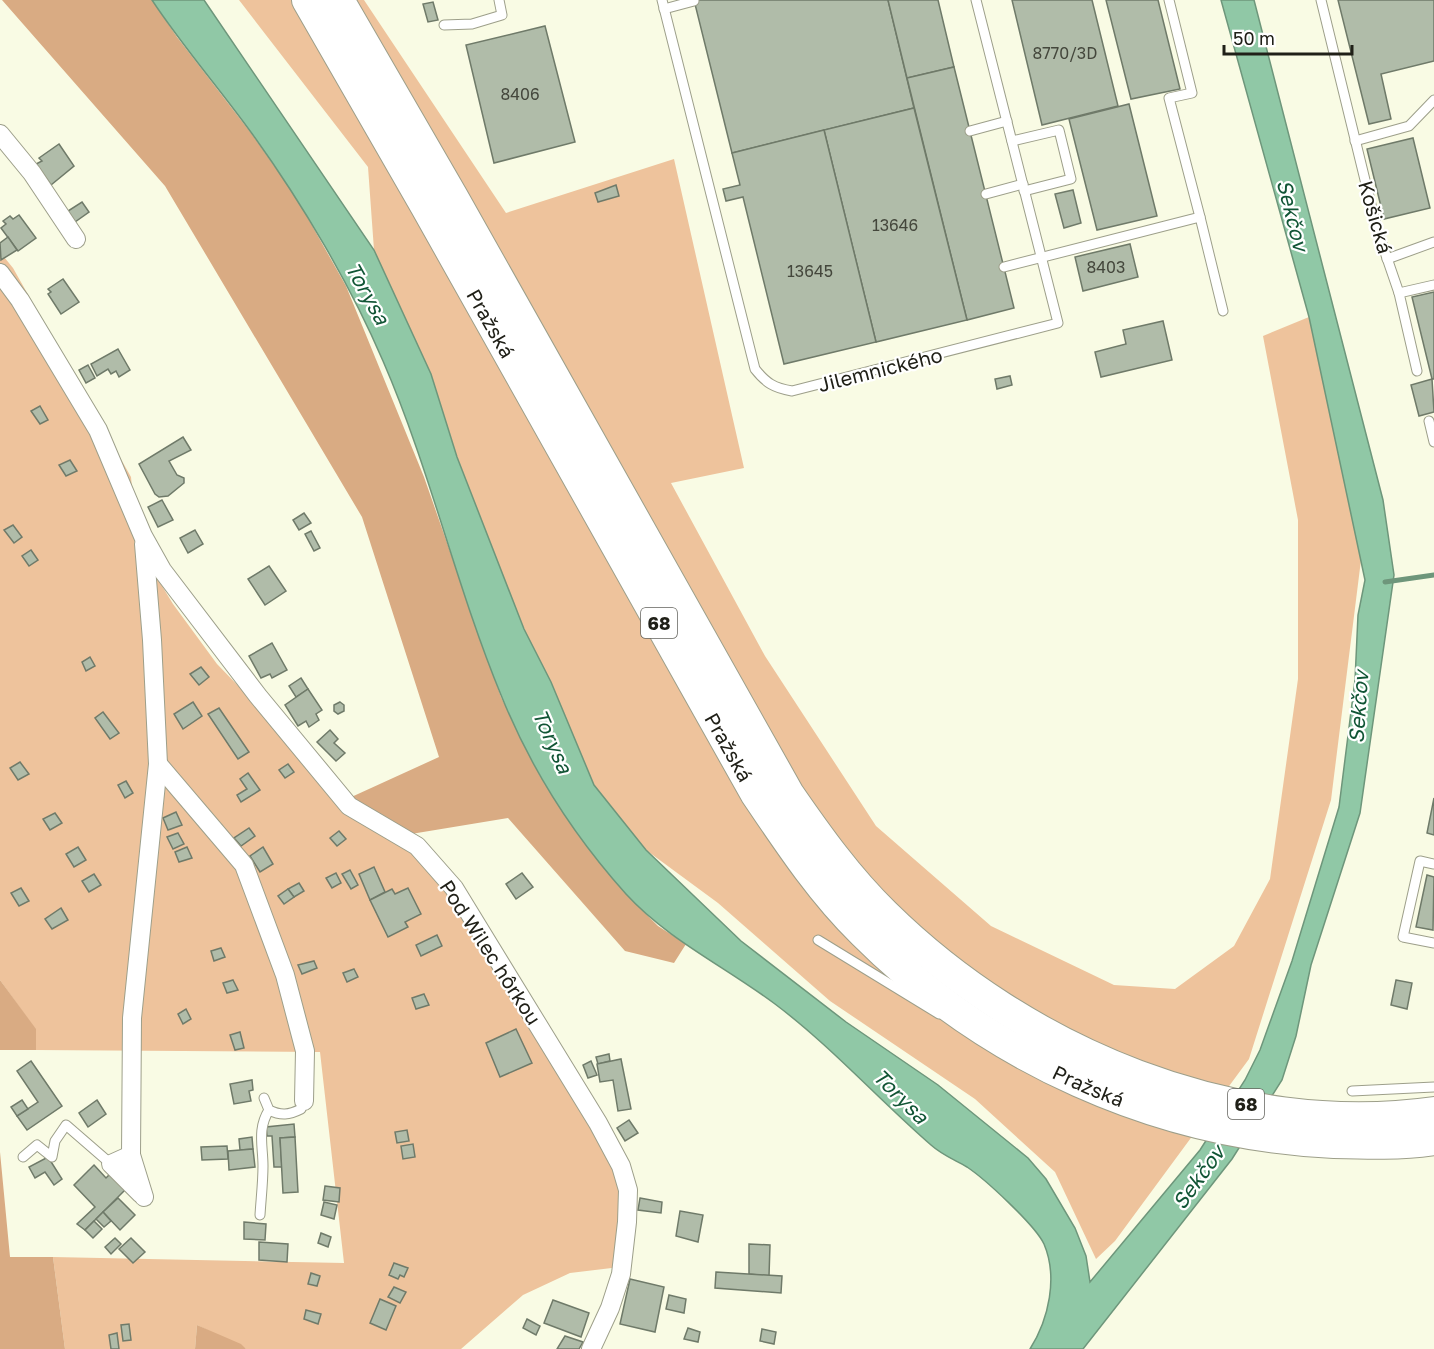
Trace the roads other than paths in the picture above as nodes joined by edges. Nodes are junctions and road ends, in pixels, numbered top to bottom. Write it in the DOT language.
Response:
graph roads {
  1 [pos="307,0"];
  2 [pos="339,0"];
  3 [pos="499,0"];
  4 [pos="976,0"];
  5 [pos="1169,0"];
  6 [pos="1321,0"];
  7 [pos="694,1"];
  8 [pos="663,4"];
  9 [pos="444,25"];
  10 [pos="1434,100"];
  11 [pos="1007,121"];
  12 [pos="970,131"];
  13 [pos="0,134"];
  14 [pos="1012,141"];
  15 [pos="1355,141"];
  16 [pos="1024,188"];
  17 [pos="986,195"];
  18 [pos="1200,216"];
  19 [pos="76,239"];
  20 [pos="1434,242"];
  21 [pos="1041,258"];
  22 [pos="1387,259"];
  23 [pos="1004,267"];
  24 [pos="0,273"];
  25 [pos="485,282"];
  26 [pos="1434,285"];
  27 [pos="1399,293"];
  28 [pos="524,303"];
  29 [pos="1223,311"];
  30 [pos="489,340"];
  31 [pos="1417,372"];
  32 [pos="571,385"];
  33 [pos="1429,421"];
  34 [pos="536,423"];
  35 [pos="585,434"];
  36 [pos="1434,442"];
  37 [pos="565,455"];
  38 [pos="143,536"];
  39 [pos="158,764"];
  40 [pos="1434,864"];
  41 [pos="819,940"];
  42 [pos="1434,943"];
  43 [pos="975,1025"];
  44 [pos="1434,1087"];
  45 [pos="1352,1091"];
  46 [pos="264,1098"];
  47 [pos="304,1101"];
  48 [pos="269,1110"];
  49 [pos="1434,1112"];
  50 [pos="1434,1140"];
  51 [pos="131,1155"];
  52 [pos="23,1157"];
  53 [pos="111,1164"];
  54 [pos="260,1215"];
  55 [pos="591,1349"];
  1 -- 25 [label="main road, Pražská / 68"];
  2 -- 25 [label="main road, Pražská / 68"];
  3 -- 9 [label="lane"];
  4 -- 11 [label="lane, Jilemnického"];
  5 -- 18 [label="lane"];
  6 -- 15 [label="lane, Košická"];
  7 -- 8 [label="lane"];
  8 -- 21 [label="lane, Jilemnického"];
  10 -- 15 [label="lane"];
  11 -- 12 [label="lane"];
  11 -- 14 [label="lane, Jilemnického"];
  13 -- 19 [label="street"];
  14 -- 16 [label="lane, Jilemnického"];
  14 -- 16 [label="lane"];
  15 -- 22 [label="lane, Košická"];
  16 -- 17 [label="lane"];
  16 -- 21 [label="lane, Jilemnického"];
  18 -- 21 [label="lane"];
  18 -- 29 [label="lane"];
  20 -- 22 [label="lane"];
  21 -- 23 [label="lane"];
  22 -- 27 [label="lane, Košická"];
  24 -- 38 [label="street, Pod Wilec hôrkou"];
  25 -- 28 [label="lane"];
  25 -- 30 [label="lane"];
  25 -- 35 [label="main road, Pražská / 68"];
  25 -- 37 [label="main road, Pražská / 68"];
  26 -- 27 [label="lane"];
  27 -- 31 [label="lane, Košická"];
  32 -- 35 [label="lane"];
  33 -- 36 [label="lane"];
  34 -- 37 [label="lane"];
  35 -- 49 [label="main road, Pražská / 68"];
  37 -- 43 [label="main road, Pražská / 68"];
  38 -- 39 [label="street, Pod Wilec hôrkou"];
  38 -- 55 [label="street, Pod Wilec hôrkou"];
  39 -- 47 [label="street"];
  39 -- 51 [label="street, Pod Wilec hôrkou"];
  40 -- 42 [label="lane"];
  41 -- 43 [label="lane"];
  43 -- 50 [label="main road, Pražská / 68"];
  44 -- 45 [label="lane"];
  46 -- 48 [label="lane"];
  47 -- 48 [label="lane"];
  48 -- 54 [label="lane"];
  51 -- 53 [label="street"];
  51 -- 53 [label="street, Pod Wilec hôrkou"];
  52 -- 53 [label="lane"];
}
